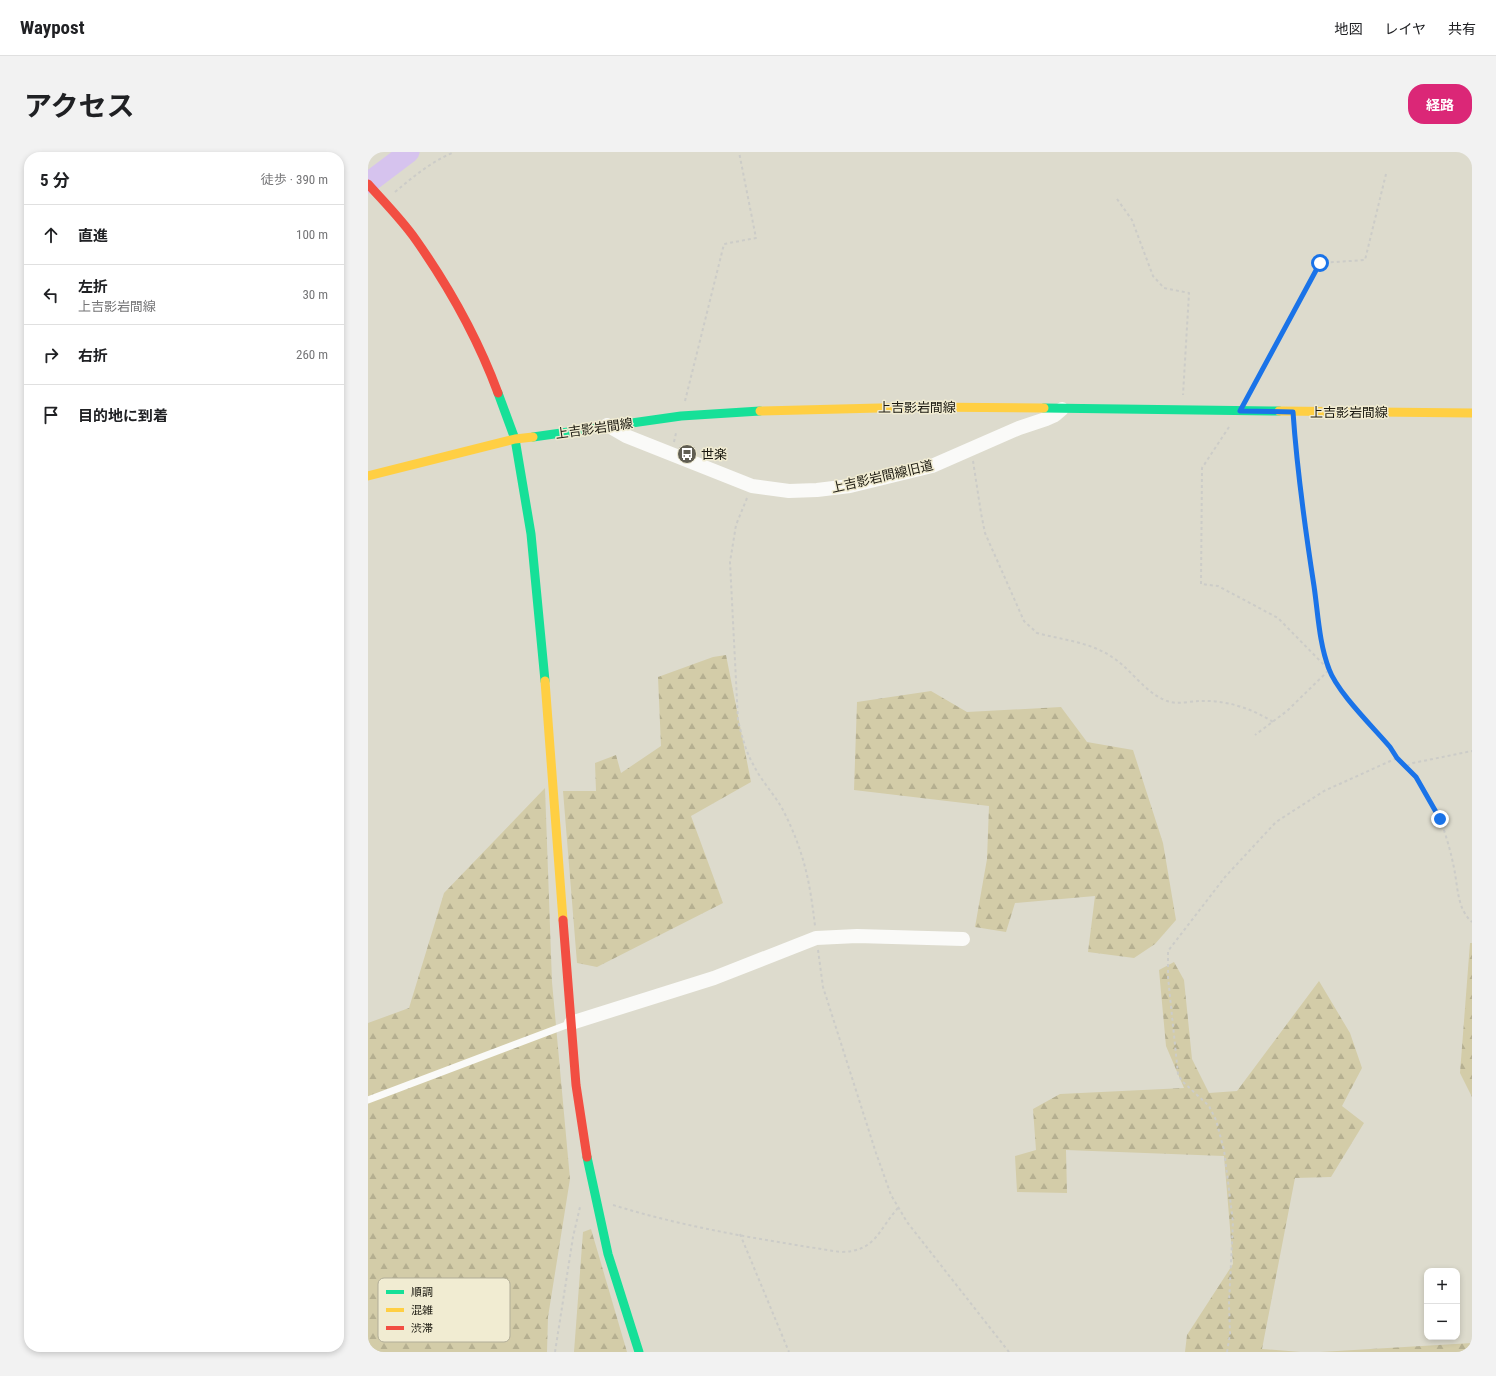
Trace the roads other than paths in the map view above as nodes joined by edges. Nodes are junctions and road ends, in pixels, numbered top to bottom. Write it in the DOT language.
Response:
graph roads {
  1 [pos="368,184"];
  2 [pos="1062,409"];
  3 [pos="1472,413"];
  4 [pos="607,425"];
  5 [pos="515,439"];
  6 [pos="368,476"];
  7 [pos="964,939"];
  8 [pos="571,1023"];
  9 [pos="368,1100"];
  10 [pos="639,1352"];
  1 -- 5 [label="street"];
  2 -- 3 [label="street, 上吉影岩間線"];
  2 -- 4 [label="street, 上吉影岩間線"];
  2 -- 4 [label="street, 上吉影岩間線旧道"];
  4 -- 5 [label="street, 上吉影岩間線"];
  5 -- 6 [label="street, 上吉影岩間線"];
  5 -- 8 [label="street"];
  7 -- 8 [label="street"];
  8 -- 9 [label="lane"];
  8 -- 10 [label="street"];
}
